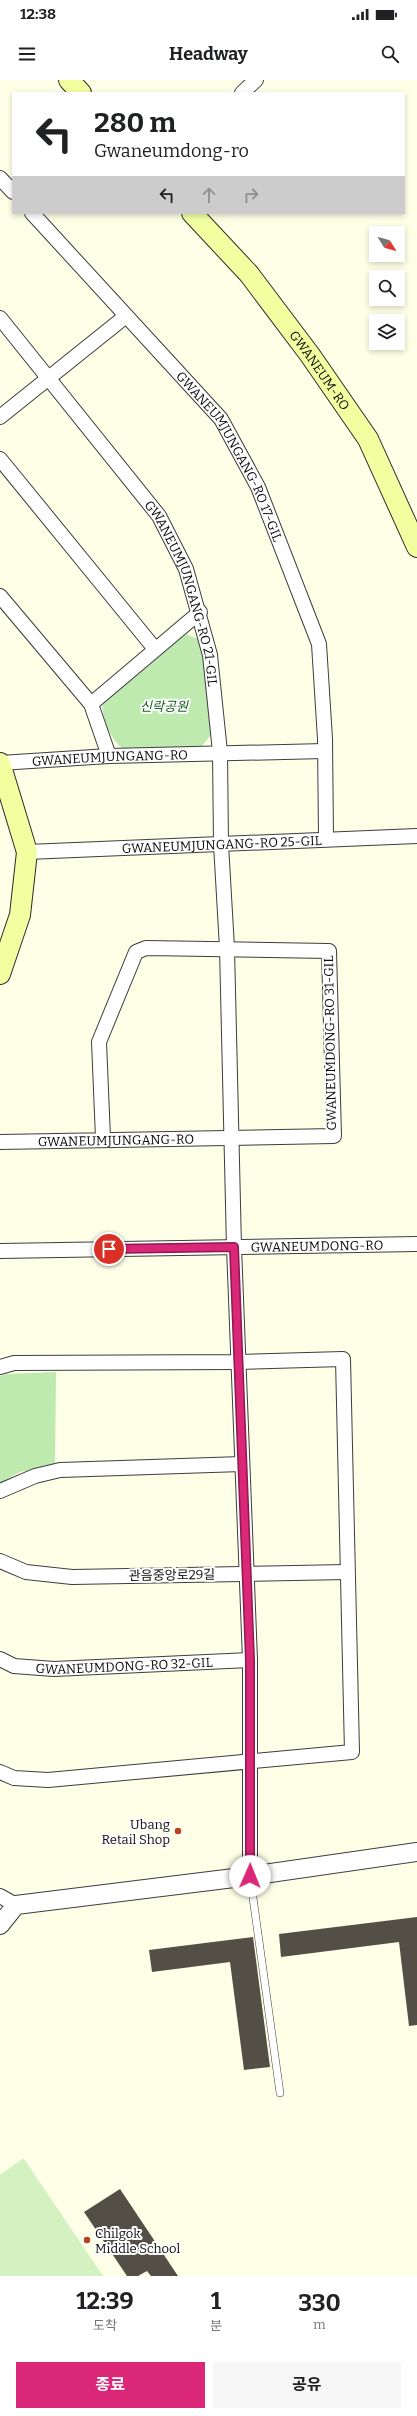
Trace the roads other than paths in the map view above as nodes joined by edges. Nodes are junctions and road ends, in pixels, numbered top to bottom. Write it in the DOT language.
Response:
graph roads {
  1 [pos="69,80"];
  2 [pos="256,80"];
  3 [pos="80,92"];
  4 [pos="243,92"];
  5 [pos="0,178"];
  6 [pos="12,191"];
  7 [pos="33,214"];
  8 [pos="193,214"];
  9 [pos="126,316"];
  10 [pos="0,318"];
  11 [pos="49,379"];
  12 [pos="0,417"];
  13 [pos="0,459"];
  14 [pos="417,547"];
  15 [pos="0,596"];
  16 [pos="200,612"];
  17 [pos="155,649"];
  18 [pos="91,704"];
  19 [pos="325,751"];
  20 [pos="220,752"];
  21 [pos="109,756"];
  22 [pos="0,763"];
  23 [pos="417,836"];
  24 [pos="326,838"];
  25 [pos="221,844"];
  26 [pos="27,852"];
  27 [pos="227,948"];
  28 [pos="0,974"];
  29 [pos="232,1136"];
  30 [pos="103,1138"];
  31 [pos="0,1142"];
  32 [pos="417,1244"];
  33 [pos="234,1247"];
  34 [pos="0,1252"];
  35 [pos="238,1362"];
  36 [pos="0,1367"];
  37 [pos="242,1464"];
  38 [pos="0,1491"];
  39 [pos="0,1561"];
  40 [pos="346,1572"];
  41 [pos="246,1573"];
  42 [pos="0,1659"];
  43 [pos="250,1660"];
  44 [pos="250,1762"];
  45 [pos="0,1772"];
  46 [pos="417,1852"];
  47 [pos="250,1876"];
  48 [pos="0,1896"];
  49 [pos="16,1905"];
  50 [pos="0,1925"];
  51 [pos="280,2093"];
  1 -- 3 [label="main road"];
  2 -- 4 [label="street"];
  5 -- 6 [label="street"];
  7 -- 9 [label="street, GWANEUMJUNGANG-RO 17-GIL"];
  8 -- 14 [label="main road, GWANEUM-RO"];
  9 -- 11 [label="street"];
  9 -- 19 [label="street, GWANEUMJUNGANG-RO 17-GIL"];
  10 -- 11 [label="street"];
  11 -- 12 [label="street"];
  11 -- 16 [label="street, GWANEUMJUNGANG-RO 21-GIL"];
  13 -- 17 [label="street"];
  15 -- 18 [label="street"];
  16 -- 17 [label="street"];
  16 -- 20 [label="street, GWANEUMJUNGANG-RO 21-GIL"];
  17 -- 18 [label="street"];
  18 -- 21 [label="street"];
  19 -- 20 [label="street"];
  19 -- 24 [label="street, GWANEUMJUNGANG-RO 17-GIL"];
  20 -- 21 [label="street, GWANEUMJUNGANG-RO"];
  20 -- 25 [label="street, GWANEUMJUNGANG-RO 21-GIL"];
  21 -- 22 [label="street, GWANEUMJUNGANG-RO"];
  22 -- 26 [label="main road, GWANEUMJUNGANG-RO"];
  23 -- 24 [label="street, GWANEUMJUNGANG-RO 25-GIL"];
  24 -- 25 [label="street, GWANEUMJUNGANG-RO 25-GIL"];
  25 -- 26 [label="street, GWANEUMJUNGANG-RO 25-GIL"];
  25 -- 27 [label="street"];
  26 -- 28 [label="main road, GWANEUMJUNGANG-RO"];
  27 -- 29 [label="street"];
  27 -- 29 [label="street, GWANEUMDONG-RO 31-GIL"];
  27 -- 30 [label="street, GWANEUMDONG-RO 31-GIL"];
  29 -- 30 [label="street, GWANEUMJUNGANG-RO"];
  29 -- 33 [label="street"];
  30 -- 31 [label="street, GWANEUMJUNGANG-RO"];
  32 -- 33 [label="street, GWANEUMDONG-RO"];
  33 -- 34 [label="street, GWANEUMDONG-RO"];
  33 -- 35 [label="street"];
  35 -- 36 [label="street"];
  35 -- 37 [label="street"];
  35 -- 40 [label="street"];
  37 -- 38 [label="street"];
  37 -- 41 [label="street"];
  39 -- 41 [label="street, 관음중앙로29길"];
  40 -- 41 [label="street, 관음중앙로29길"];
  40 -- 44 [label="street"];
  41 -- 43 [label="street"];
  42 -- 43 [label="street, GWANEUMDONG-RO 32-GIL"];
  43 -- 44 [label="street"];
  44 -- 45 [label="street"];
  44 -- 47 [label="street"];
  46 -- 47 [label="street"];
  47 -- 49 [label="street"];
  47 -- 51 [label="lane"];
  48 -- 49 [label="street"];
  49 -- 50 [label="street"];
}
